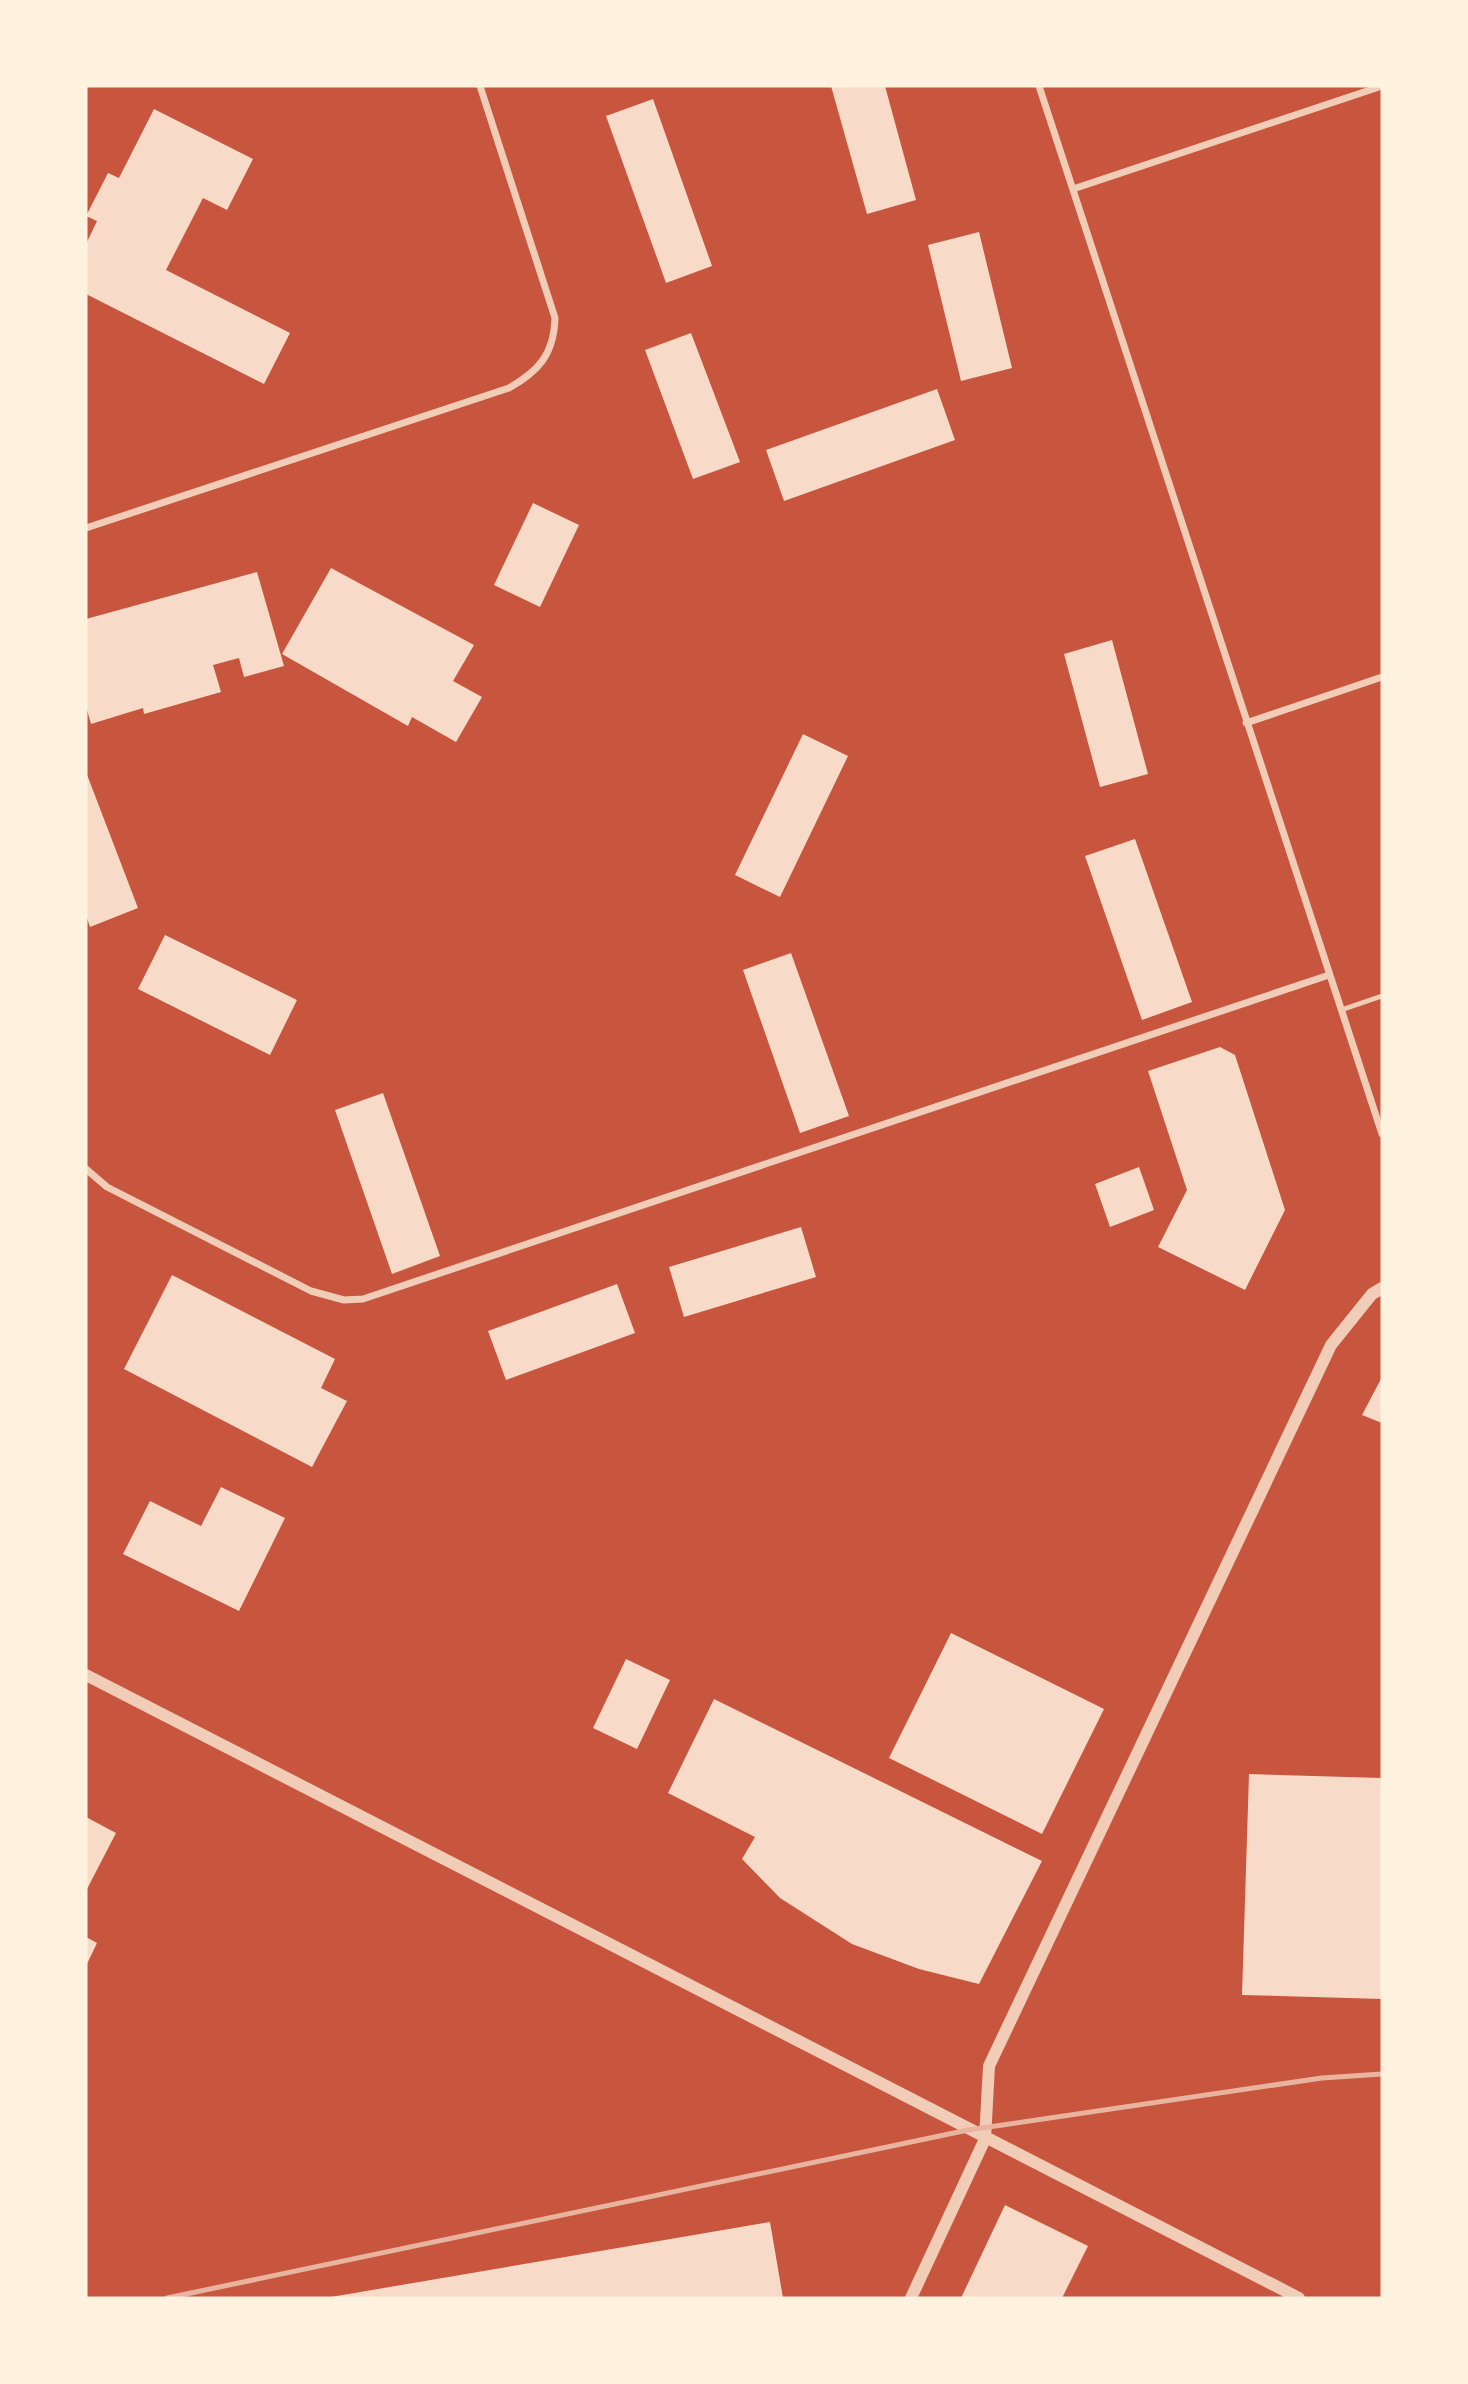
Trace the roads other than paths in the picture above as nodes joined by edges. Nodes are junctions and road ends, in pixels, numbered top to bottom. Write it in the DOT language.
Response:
graph roads {
  1 [pos="480,86"];
  2 [pos="1039,86"];
  3 [pos="1382,86"];
  4 [pos="1073,189"];
  5 [pos="86,528"];
  6 [pos="1382,677"];
  7 [pos="1246,723"];
  8 [pos="1329,975"];
  9 [pos="1382,996"];
  10 [pos="1341,1010"];
  11 [pos="1382,1134"];
  12 [pos="86,1169"];
  13 [pos="1382,1288"];
  14 [pos="86,1675"];
  15 [pos="985,2138"];
  16 [pos="911,2298"];
  17 [pos="1299,2298"];
  1 -- 5 [label="street"];
  2 -- 4 [label="street"];
  3 -- 4 [label="street"];
  4 -- 7 [label="street"];
  6 -- 7 [label="street"];
  7 -- 8 [label="street"];
  8 -- 10 [label="street"];
  8 -- 12 [label="street"];
  9 -- 10 [label="lane"];
  10 -- 11 [label="street"];
  13 -- 15 [label="street"];
  14 -- 15 [label="street"];
  15 -- 16 [label="street"];
  15 -- 17 [label="street"];
}
